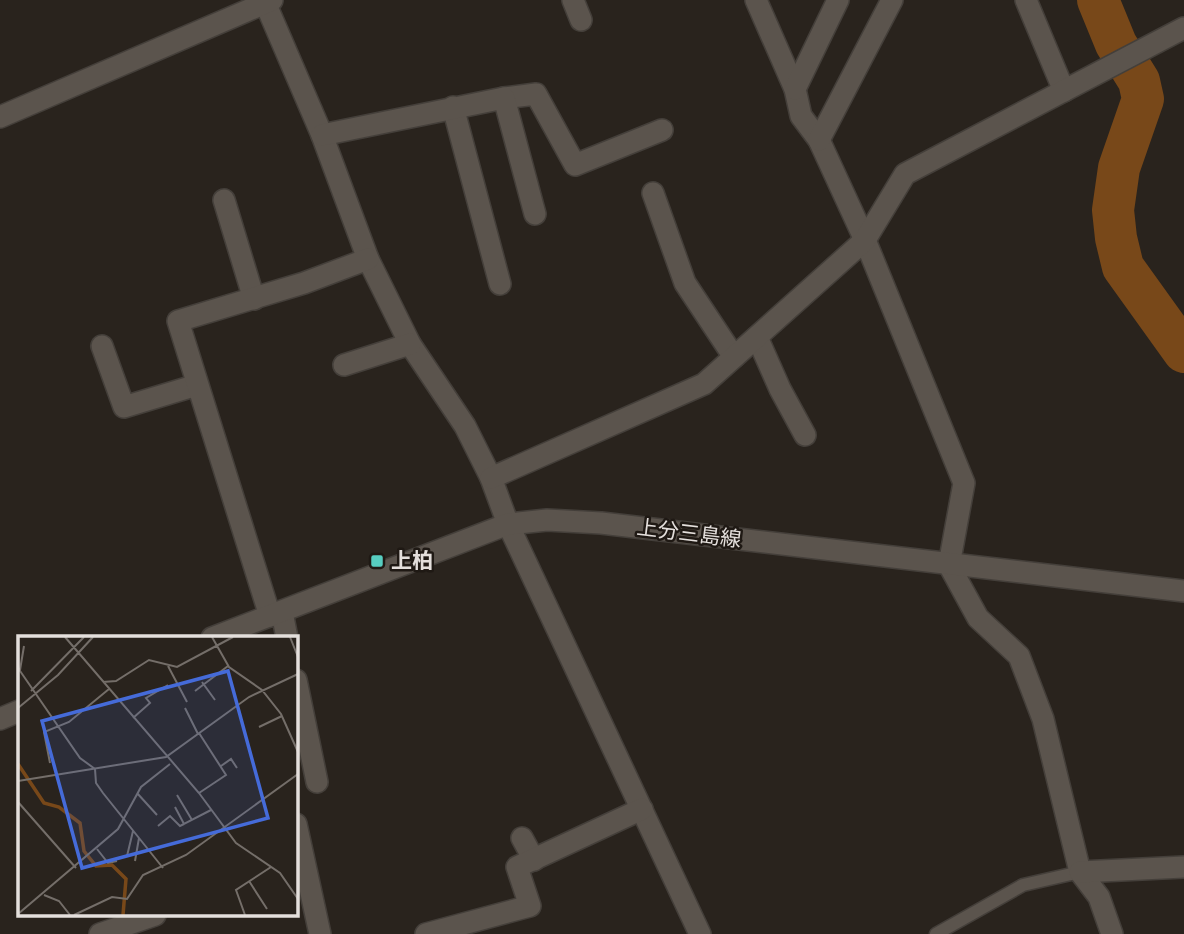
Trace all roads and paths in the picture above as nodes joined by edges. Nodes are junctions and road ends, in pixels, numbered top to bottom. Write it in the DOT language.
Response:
graph roads {
  1 [pos="756,0"];
  2 [pos="838,0"];
  3 [pos="892,0"];
  4 [pos="1026,0"];
  5 [pos="267,1"];
  6 [pos="1184,28"];
  7 [pos="795,89"];
  8 [pos="1064,91"];
  9 [pos="504,98"];
  10 [pos="453,107"];
  11 [pos="0,117"];
  12 [pos="662,130"];
  13 [pos="322,135"];
  14 [pos="819,140"];
  15 [pos="653,193"];
  16 [pos="224,200"];
  17 [pos="535,214"];
  18 [pos="865,240"];
  19 [pos="368,259"];
  20 [pos="500,284"];
  21 [pos="254,299"];
  22 [pos="757,337"];
  23 [pos="410,344"];
  24 [pos="103,346"];
  25 [pos="734,357"];
  26 [pos="344,365"];
  27 [pos="197,385"];
  28 [pos="805,435"];
  29 [pos="491,478"];
  30 [pos="508,524"];
  31 [pos="949,565"];
  32 [pos="1184,591"];
  33 [pos="276,614"];
  34 [pos="217,636"];
  35 [pos="286,636"];
  36 [pos="298,690"];
  37 [pos="18,711"];
  38 [pos="0,719"];
  39 [pos="317,782"];
  40 [pos="642,809"];
  41 [pos="522,838"];
  42 [pos="298,844"];
  43 [pos="534,860"];
  44 [pos="1184,867"];
  45 [pos="1080,872"];
  46 [pos="301,874"];
  47 [pos="152,916"];
  48 [pos="509,923"];
  49 [pos="694,933"];
  50 [pos="100,934"];
  51 [pos="320,934"];
  52 [pos="426,934"];
  53 [pos="936,934"];
  54 [pos="1112,934"];
  1 -- 7 [label="street"];
  2 -- 7 [label="street"];
  3 -- 14 [label="street"];
  4 -- 8 [label="street"];
  5 -- 11 [label="street"];
  5 -- 13 [label="street"];
  6 -- 8 [label="street"];
  7 -- 14 [label="street"];
  8 -- 18 [label="street"];
  9 -- 10 [label="street"];
  9 -- 12 [label="street"];
  9 -- 17 [label="street"];
  10 -- 13 [label="street"];
  10 -- 20 [label="street"];
  13 -- 19 [label="street"];
  14 -- 18 [label="street"];
  15 -- 25 [label="street"];
  16 -- 21 [label="street"];
  18 -- 22 [label="street"];
  18 -- 31 [label="street"];
  19 -- 21 [label="street"];
  19 -- 23 [label="street"];
  21 -- 27 [label="street"];
  22 -- 25 [label="street"];
  22 -- 28 [label="street"];
  23 -- 26 [label="street"];
  23 -- 29 [label="street"];
  24 -- 27 [label="street"];
  25 -- 29 [label="street"];
  27 -- 33 [label="street"];
  29 -- 30 [label="street"];
  30 -- 31 [label="street, 上分三島線"];
  30 -- 33 [label="street, 上分三島線"];
  30 -- 40 [label="street"];
  31 -- 32 [label="street, 上分三島線"];
  31 -- 45 [label="street"];
  33 -- 34 [label="street, 上分三島線"];
  33 -- 35 [label="street"];
  36 -- 39 [label="street"];
  37 -- 38 [label="street"];
  40 -- 43 [label="street"];
  40 -- 49 [label="street"];
  41 -- 43 [label="street"];
  42 -- 46 [label="street"];
  43 -- 48 [label="street"];
  44 -- 45 [label="street"];
  45 -- 53 [label="lane"];
  45 -- 54 [label="street"];
  46 -- 51 [label="street"];
  47 -- 50 [label="street"];
  48 -- 52 [label="street"];
}
